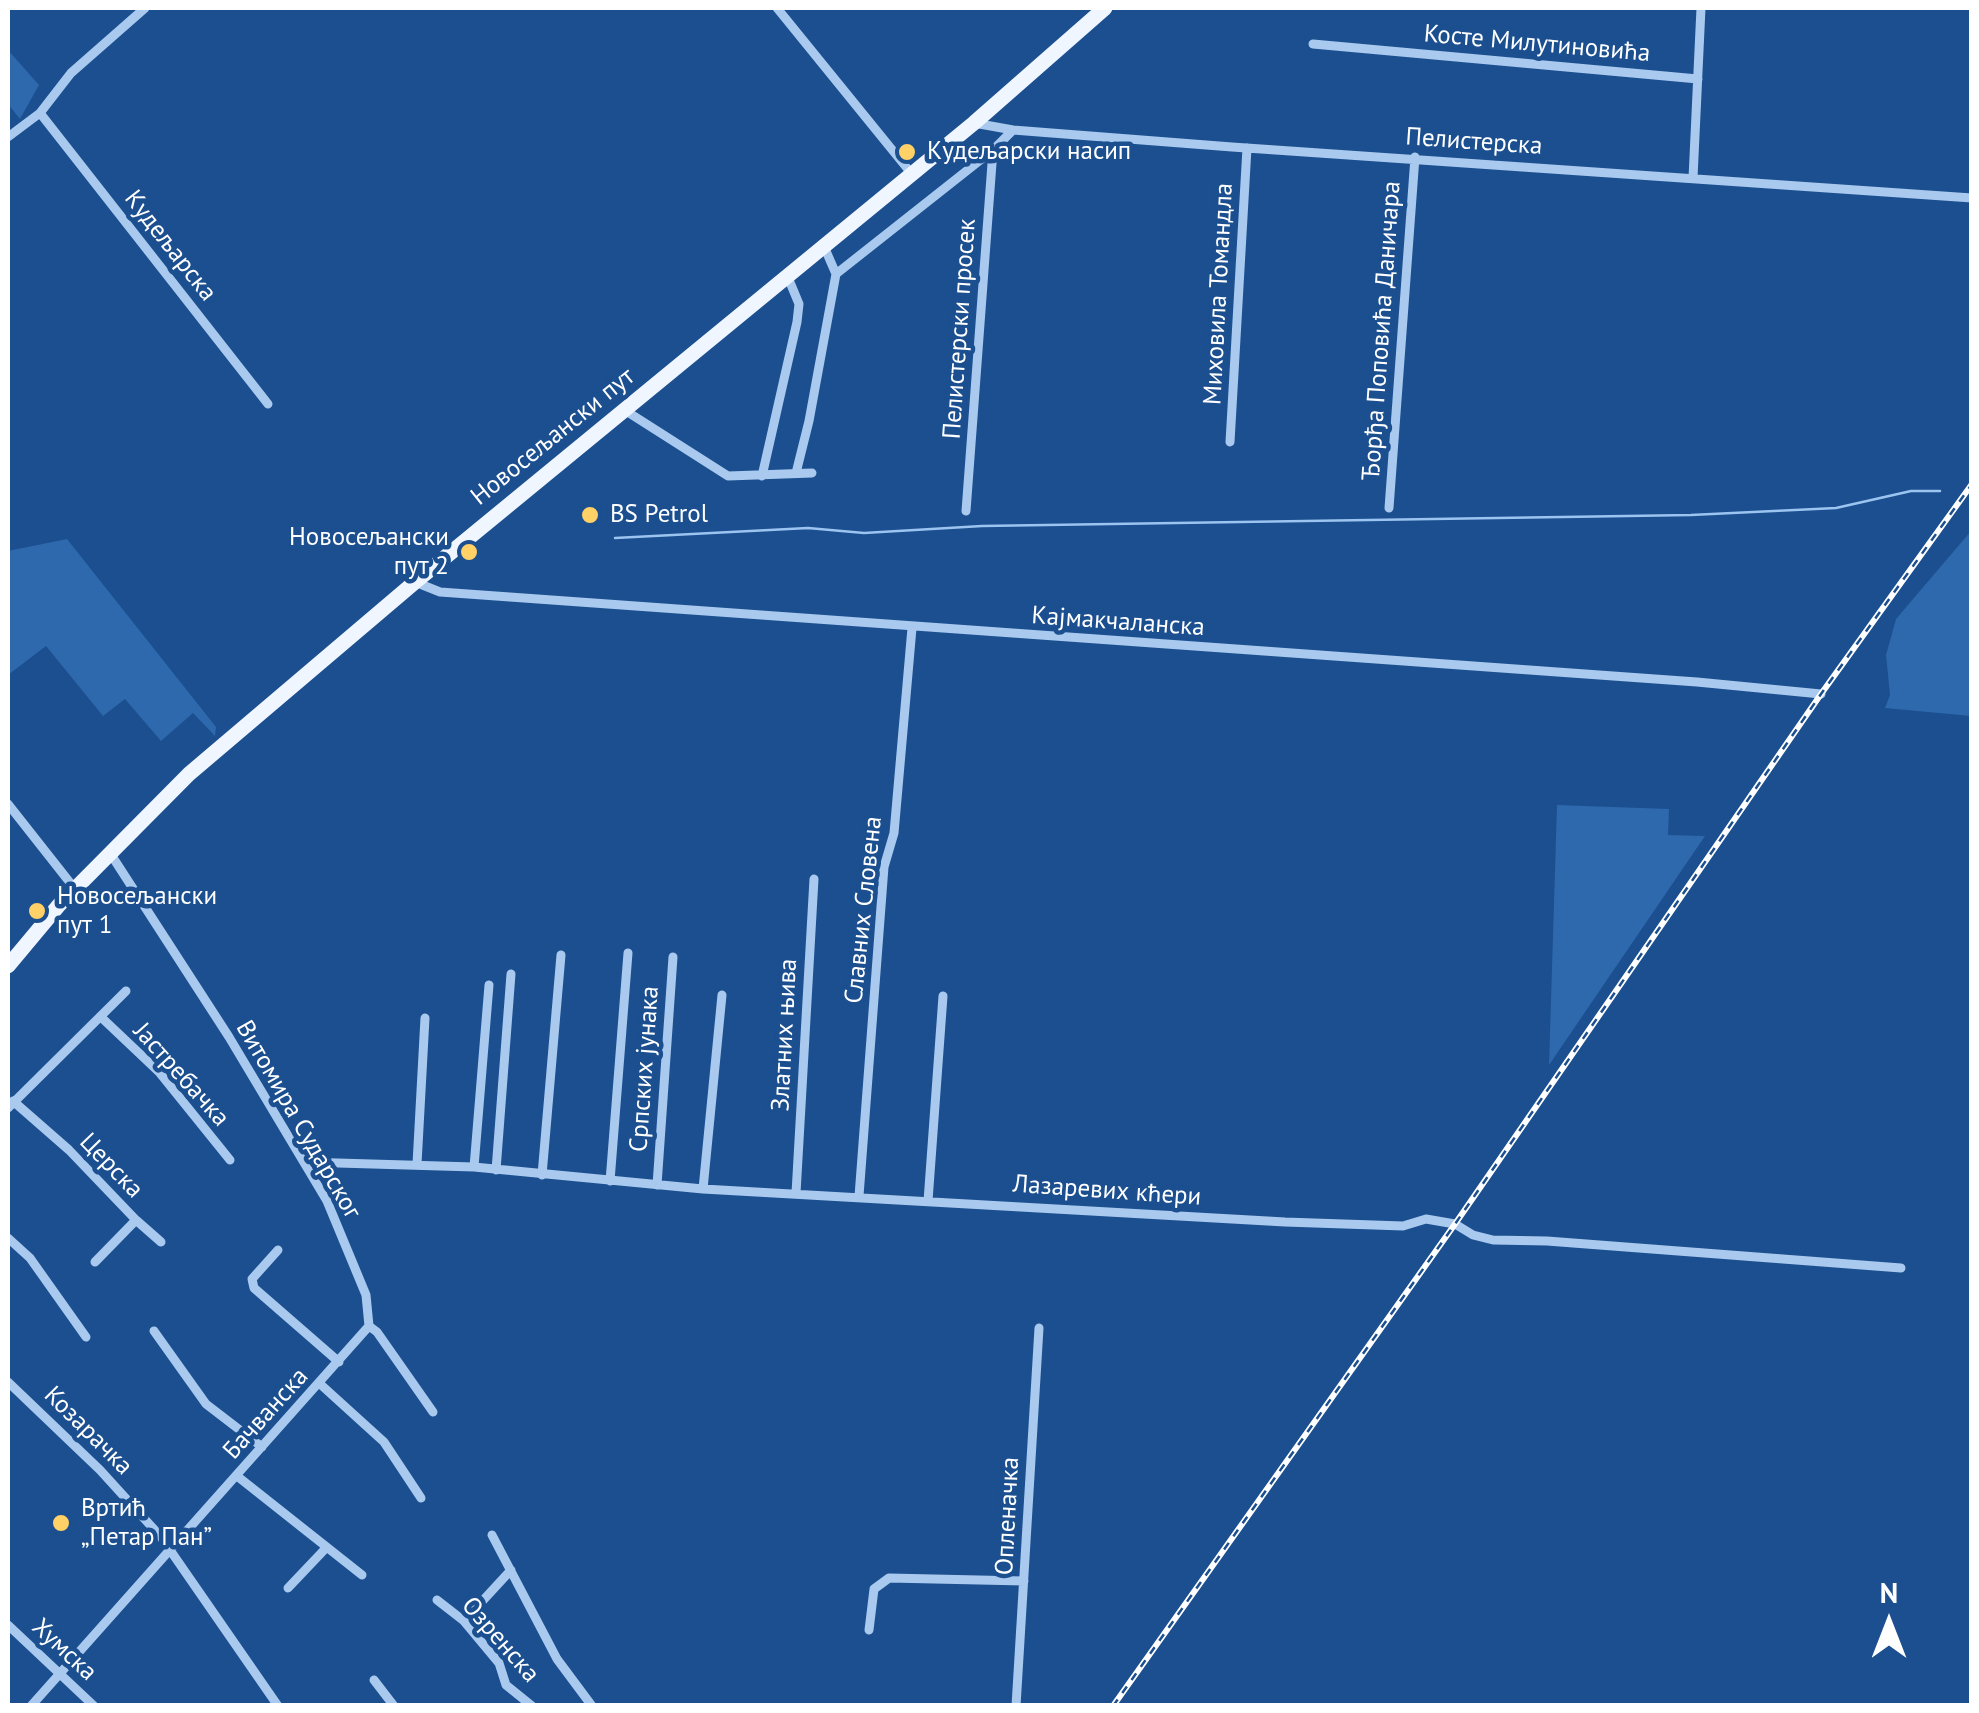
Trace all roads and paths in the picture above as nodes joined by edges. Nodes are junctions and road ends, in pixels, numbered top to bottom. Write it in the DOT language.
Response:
graph roads {
  1 [pos="145,8"];
  2 [pos="776,8"];
  3 [pos="1105,8"];
  4 [pos="1701,8"];
  5 [pos="1313,44"];
  6 [pos="1698,79"];
  7 [pos="40,113"];
  8 [pos="974,123"];
  9 [pos="1013,130"];
  10 [pos="8,137"];
  11 [pos="1248,148"];
  12 [pos="993,150"];
  13 [pos="1415,157"];
  14 [pos="912,172"];
  15 [pos="1693,178"];
  16 [pos="1972,198"];
  17 [pos="823,244"];
  18 [pos="836,274"];
  19 [pos="787,275"];
  20 [pos="268,404"];
  21 [pos="626,411"];
  22 [pos="1230,442"];
  23 [pos="812,472"];
  24 [pos="796,473"];
  25 [pos="762,476"];
  26 [pos="1389,508"];
  27 [pos="966,511"];
  28 [pos="415,582"];
  29 [pos="912,628"];
  30 [pos="1821,694"];
  31 [pos="8,804"];
  32 [pos="110,854"];
  33 [pos="814,878"];
  34 [pos="75,889"];
  35 [pos="628,953"];
  36 [pos="561,956"];
  37 [pos="673,957"];
  38 [pos="8,966"];
  39 [pos="511,974"];
  40 [pos="488,985"];
  41 [pos="126,991"];
  42 [pos="722,995"];
  43 [pos="944,996"];
  44 [pos="102,1018"];
  45 [pos="425,1018"];
  46 [pos="10,1105"];
  47 [pos="230,1160"];
  48 [pos="304,1162"];
  49 [pos="417,1164"];
  50 [pos="474,1167"];
  51 [pos="496,1170"];
  52 [pos="542,1175"];
  53 [pos="610,1180"];
  54 [pos="657,1185"];
  55 [pos="703,1189"];
  56 [pos="796,1193"];
  57 [pos="859,1196"];
  58 [pos="928,1201"];
  59 [pos="136,1220"];
  60 [pos="8,1238"];
  61 [pos="161,1242"];
  62 [pos="278,1250"];
  63 [pos="95,1262"];
  64 [pos="1901,1268"];
  65 [pos="369,1326"];
  66 [pos="1039,1328"];
  67 [pos="154,1330"];
  68 [pos="86,1337"];
  69 [pos="339,1362"];
  70 [pos="8,1382"];
  71 [pos="319,1383"];
  72 [pos="433,1412"];
  73 [pos="262,1447"];
  74 [pos="237,1476"];
  75 [pos="421,1498"];
  76 [pos="492,1535"];
  77 [pos="170,1548"];
  78 [pos="326,1548"];
  79 [pos="511,1570"];
  80 [pos="362,1575"];
  81 [pos="1024,1581"];
  82 [pos="288,1588"];
  83 [pos="437,1600"];
  84 [pos="464,1621"];
  85 [pos="8,1624"];
  86 [pos="869,1630"];
  87 [pos="60,1674"];
  88 [pos="374,1680"];
  89 [pos="31,1706"];
  90 [pos="94,1706"];
  91 [pos="278,1706"];
  92 [pos="394,1706"];
  93 [pos="532,1706"];
  94 [pos="592,1706"];
  95 [pos="1016,1706"];
  1 -- 7 [label="street"];
  2 -- 14 [label="street"];
  3 -- 8 [label="main road, Новосељански пут"];
  4 -- 6 [label="street"];
  5 -- 6 [label="street, Косте Милутиновића"];
  6 -- 15 [label="street"];
  7 -- 10 [label="street"];
  7 -- 20 [label="street, Кудељарска"];
  8 -- 9 [label="street, Пелистерска"];
  8 -- 14 [label="main road, Новосељански пут"];
  9 -- 11 [label="street, Пелистерска"];
  9 -- 12 [label="street"];
  11 -- 13 [label="street, Пелистерска"];
  11 -- 22 [label="street, Миховила Томандла"];
  12 -- 18 [label="street"];
  12 -- 27 [label="street, Пелистерски просек"];
  13 -- 15 [label="street, Пелистерска"];
  13 -- 26 [label="street, Ђорђа Поповића Даничара"];
  14 -- 17 [label="main road, Новосељански пут"];
  15 -- 16 [label="street, Пелистерска"];
  17 -- 18 [label="street"];
  17 -- 19 [label="main road, Новосељански пут"];
  18 -- 24 [label="street"];
  19 -- 21 [label="main road, Новосељански пут"];
  19 -- 25 [label="street"];
  21 -- 25 [label="street"];
  21 -- 28 [label="main road, Новосељански пут"];
  23 -- 24 [label="street"];
  24 -- 25 [label="street"];
  28 -- 29 [label="street, Кајмакчаланска"];
  28 -- 32 [label="main road, Новосељански пут"];
  29 -- 30 [label="street, Кајмакчаланска"];
  29 -- 57 [label="street, Славних Словена"];
  31 -- 34 [label="street"];
  32 -- 34 [label="main road, Новосељански пут"];
  32 -- 48 [label="street, Витомира Сударског"];
  33 -- 56 [label="street, Златних њива"];
  34 -- 38 [label="main road, Новосељански пут"];
  35 -- 53 [label="street"];
  36 -- 52 [label="street"];
  37 -- 54 [label="street, Српских јунака"];
  39 -- 51 [label="street"];
  40 -- 50 [label="street"];
  41 -- 44 [label="street"];
  42 -- 55 [label="street"];
  43 -- 58 [label="street"];
  44 -- 46 [label="street"];
  44 -- 47 [label="street, Јастребачка"];
  45 -- 49 [label="street"];
  46 -- 59 [label="street, Церска"];
  48 -- 49 [label="street, Лазаревих кћери"];
  48 -- 65 [label="street, Витомира Сударског"];
  49 -- 50 [label="street, Лазаревих кћери"];
  50 -- 51 [label="street, Лазаревих кћери"];
  51 -- 52 [label="street, Лазаревих кћери"];
  52 -- 53 [label="street, Лазаревих кћери"];
  53 -- 54 [label="street, Лазаревих кћери"];
  54 -- 55 [label="street, Лазаревих кћери"];
  55 -- 56 [label="street, Лазаревих кћери"];
  56 -- 57 [label="street, Лазаревих кћери"];
  57 -- 58 [label="street, Лазаревих кћери"];
  58 -- 64 [label="street, Лазаревих кћери"];
  59 -- 61 [label="street"];
  59 -- 63 [label="street, Церска"];
  60 -- 68 [label="street"];
  62 -- 69 [label="street"];
  65 -- 69 [label="street, Бачванска"];
  65 -- 72 [label="street, Витомира Сударског"];
  66 -- 81 [label="street, Опленачка"];
  67 -- 73 [label="street"];
  69 -- 71 [label="street, Бачванска"];
  70 -- 77 [label="street, Козарачка"];
  71 -- 73 [label="street, Бачванска"];
  71 -- 75 [label="street"];
  73 -- 74 [label="street, Бачванска"];
  74 -- 77 [label="street, Бачванска"];
  74 -- 78 [label="street"];
  76 -- 79 [label="street"];
  77 -- 87 [label="street, Бачванска"];
  77 -- 91 [label="street, Козарачка"];
  78 -- 80 [label="street"];
  78 -- 82 [label="street"];
  79 -- 84 [label="street"];
  79 -- 94 [label="street"];
  81 -- 86 [label="street"];
  81 -- 95 [label="street, Опленачка"];
  83 -- 84 [label="street, Озренска"];
  84 -- 93 [label="street, Озренска"];
  85 -- 87 [label="street, Хумска"];
  87 -- 89 [label="street, Бачванска"];
  87 -- 90 [label="street, Хумска"];
  88 -- 92 [label="street"];
}
